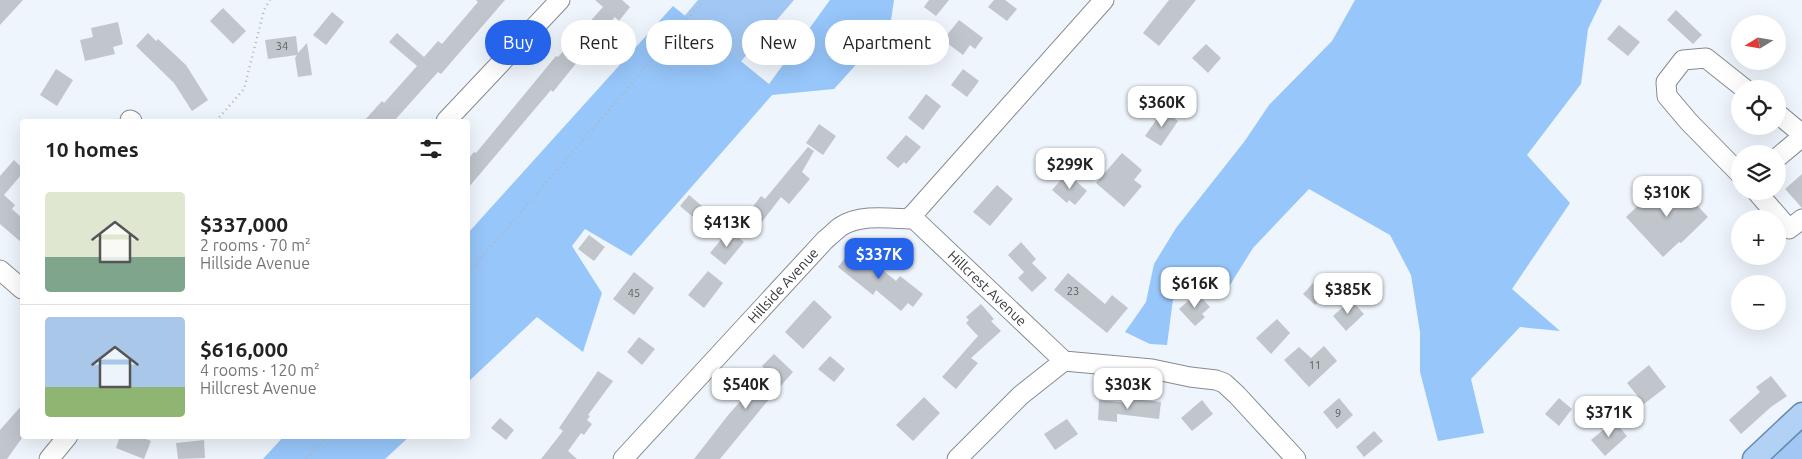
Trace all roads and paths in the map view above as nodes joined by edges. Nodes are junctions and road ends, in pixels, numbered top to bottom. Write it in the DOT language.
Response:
graph roads {
  1 [pos="270,0"];
  2 [pos="560,0"];
  3 [pos="704,0"];
  4 [pos="1104,0"];
  5 [pos="1734,80"];
  6 [pos="218,119"];
  7 [pos="448,119"];
  8 [pos="1786,121"];
  9 [pos="1802,135"];
  10 [pos="1786,150"];
  11 [pos="1731,165"];
  12 [pos="1764,200"];
  13 [pos="911,216"];
  14 [pos="1802,219"];
  15 [pos="0,270"];
  16 [pos="470,271"];
  17 [pos="20,287"];
  18 [pos="1064,361"];
  19 [pos="1802,414"];
  20 [pos="65,439"];
  21 [pos="324,439"];
  22 [pos="48,459"];
  23 [pos="307,459"];
  24 [pos="623,459"];
  25 [pos="957,459"];
  26 [pos="1296,459"];
  27 [pos="1754,459"];
  1 -- 6 [label="path"];
  2 -- 7 [label="street"];
  3 -- 16 [label="path"];
  4 -- 13 [label="street"];
  5 -- 11 [label="street"];
  8 -- 9 [label="street"];
  9 -- 10 [label="street"];
  12 -- 14 [label="street"];
  13 -- 18 [label="street, Hillcrest Avenue"];
  13 -- 24 [label="street, Hillside Avenue"];
  15 -- 17 [label="street"];
  18 -- 25 [label="street"];
  18 -- 26 [label="street"];
  19 -- 27 [label="main road"];
  20 -- 22 [label="street"];
  21 -- 23 [label="path"];
}
